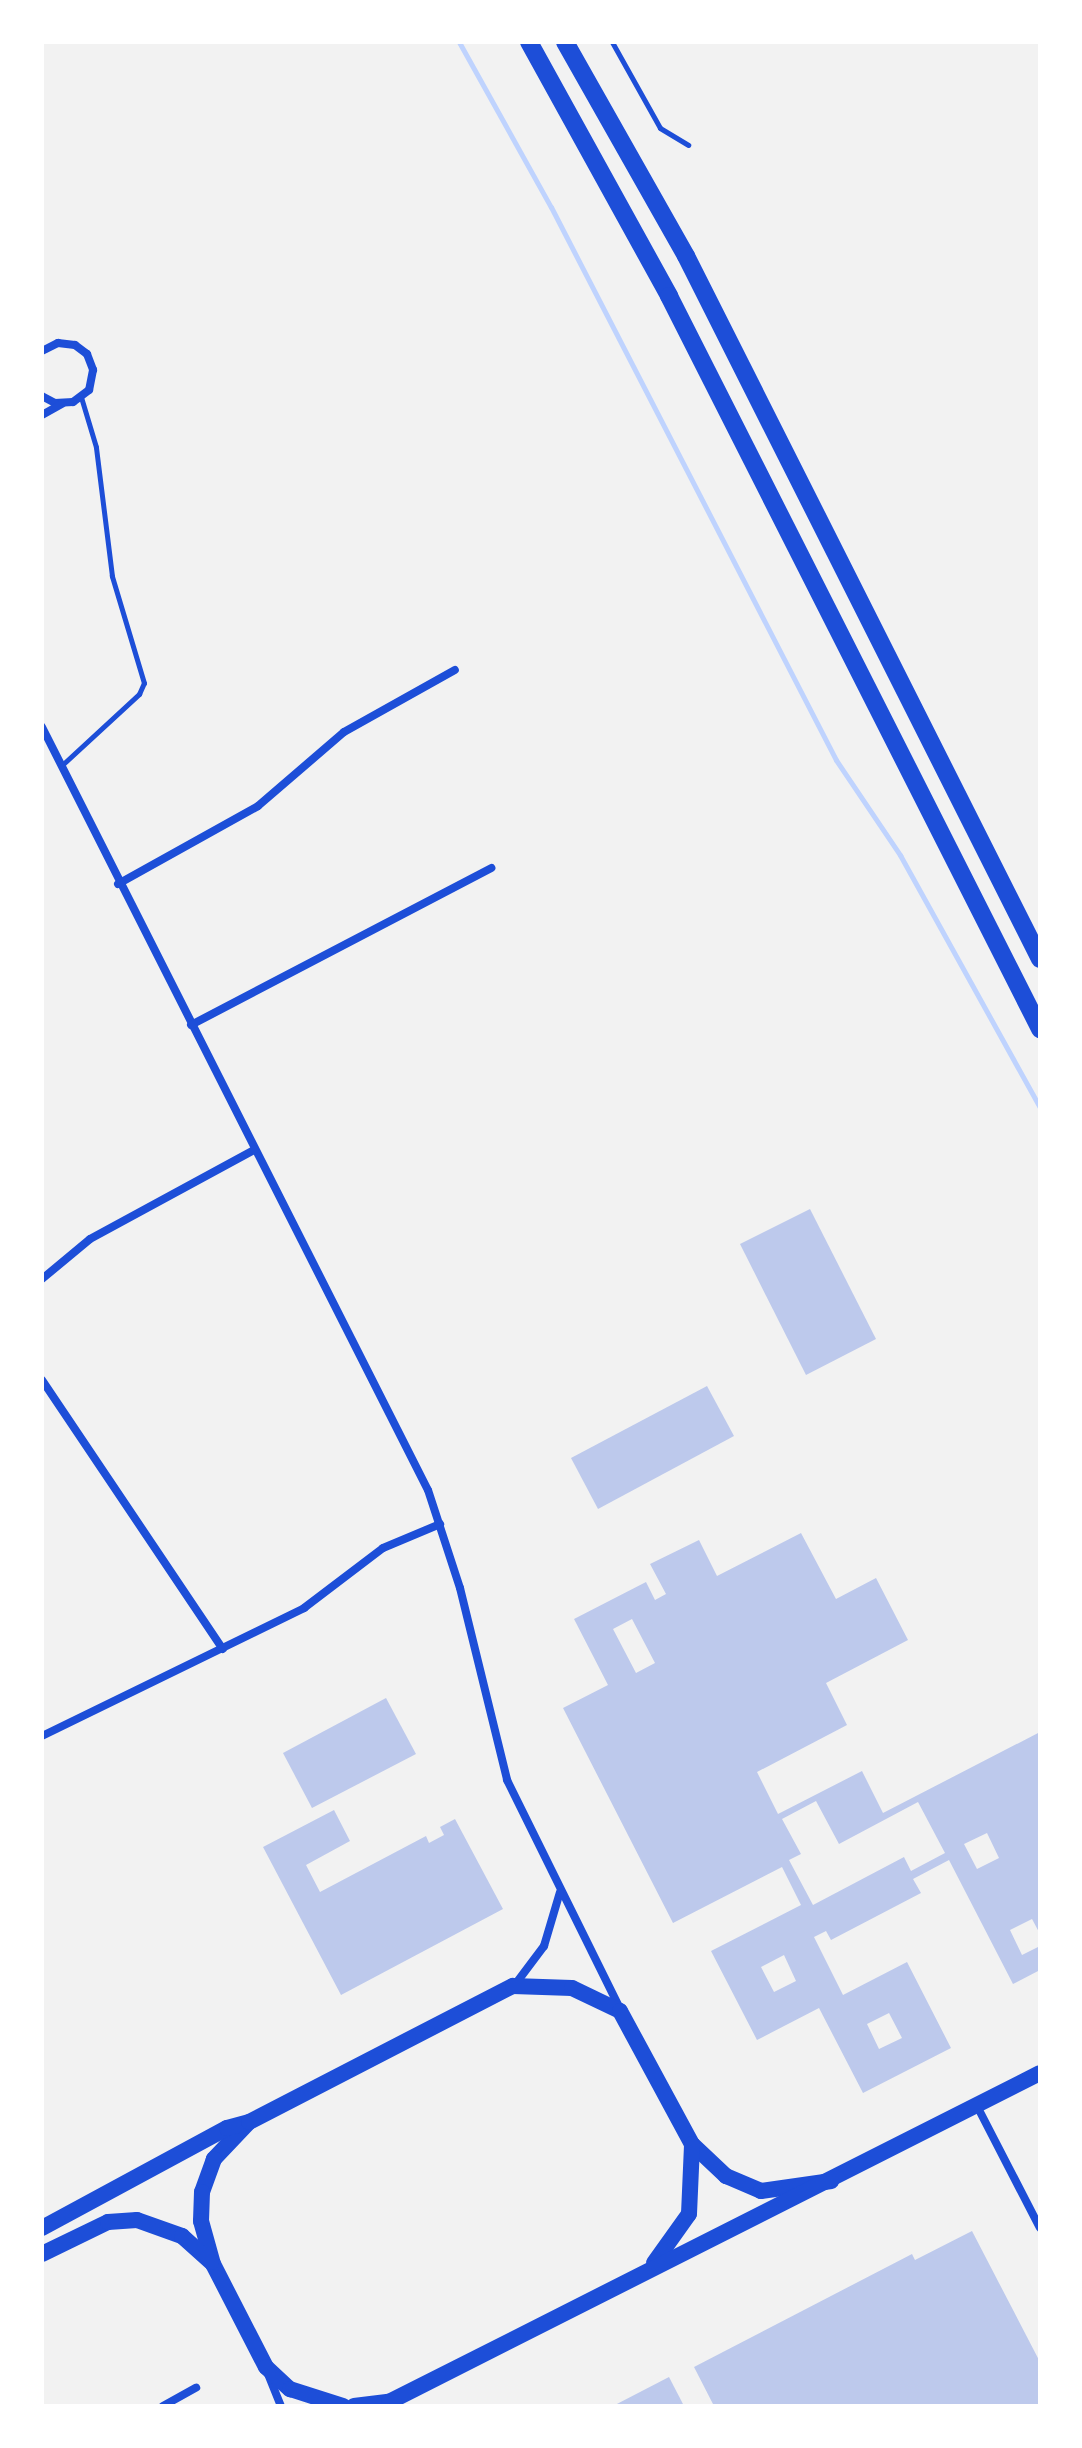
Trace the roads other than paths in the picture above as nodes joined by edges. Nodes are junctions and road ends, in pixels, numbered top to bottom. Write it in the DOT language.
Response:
graph roads {
  1 [pos="529,42"];
  2 [pos="565,42"];
  3 [pos="612,42"];
  4 [pos="688,145"];
  5 [pos="42,337"];
  6 [pos="55,344"];
  7 [pos="42,351"];
  8 [pos="42,396"];
  9 [pos="81,397"];
  10 [pos="63,404"];
  11 [pos="42,415"];
  12 [pos="455,670"];
  13 [pos="42,727"];
  14 [pos="59,767"];
  15 [pos="491,868"];
  16 [pos="118,884"];
  17 [pos="1040,959"];
  18 [pos="191,1025"];
  19 [pos="1040,1029"];
  20 [pos="254,1150"];
  21 [pos="42,1279"];
  22 [pos="42,1380"];
  23 [pos="440,1524"];
  24 [pos="223,1649"];
  25 [pos="42,1736"];
  26 [pos="560,1891"];
  27 [pos="513,1986"];
  28 [pos="620,2011"];
  29 [pos="1040,2073"];
  30 [pos="977,2106"];
  31 [pos="249,2122"];
  32 [pos="692,2144"];
  33 [pos="831,2181"];
  34 [pos="42,2228"];
  35 [pos="1040,2228"];
  36 [pos="42,2254"];
  37 [pos="213,2264"];
  38 [pos="649,2269"];
  39 [pos="266,2367"];
  40 [pos="196,2388"];
  41 [pos="387,2404"];
  42 [pos="163,2406"];
  43 [pos="281,2406"];
  44 [pos="343,2406"];
  45 [pos="354,2406"];
  1 -- 19 [label="highway"];
  2 -- 17 [label="highway"];
  3 -- 4 [label="lane"];
  5 -- 6 [label="street"];
  6 -- 7 [label="street"];
  6 -- 9 [label="street"];
  8 -- 10 [label="street"];
  9 -- 10 [label="street"];
  9 -- 14 [label="lane"];
  10 -- 11 [label="street"];
  12 -- 16 [label="street"];
  13 -- 14 [label="street"];
  14 -- 16 [label="street"];
  15 -- 18 [label="street"];
  16 -- 18 [label="street"];
  18 -- 20 [label="street"];
  20 -- 21 [label="street"];
  20 -- 23 [label="street"];
  22 -- 24 [label="street"];
  23 -- 24 [label="street"];
  23 -- 26 [label="street"];
  24 -- 25 [label="street"];
  26 -- 27 [label="street"];
  26 -- 28 [label="street"];
  27 -- 28 [label="main road"];
  27 -- 31 [label="main road"];
  28 -- 32 [label="main road"];
  29 -- 30 [label="main road"];
  30 -- 33 [label="main road"];
  30 -- 35 [label="street"];
  31 -- 34 [label="main road"];
  31 -- 37 [label="main road"];
  32 -- 33 [label="main road"];
  32 -- 38 [label="main road"];
  33 -- 38 [label="main road"];
  36 -- 37 [label="main road"];
  37 -- 39 [label="main road"];
  38 -- 41 [label="main road"];
  39 -- 43 [label="street"];
  39 -- 44 [label="main road"];
  40 -- 42 [label="street"];
  41 -- 45 [label="main road"];
}
